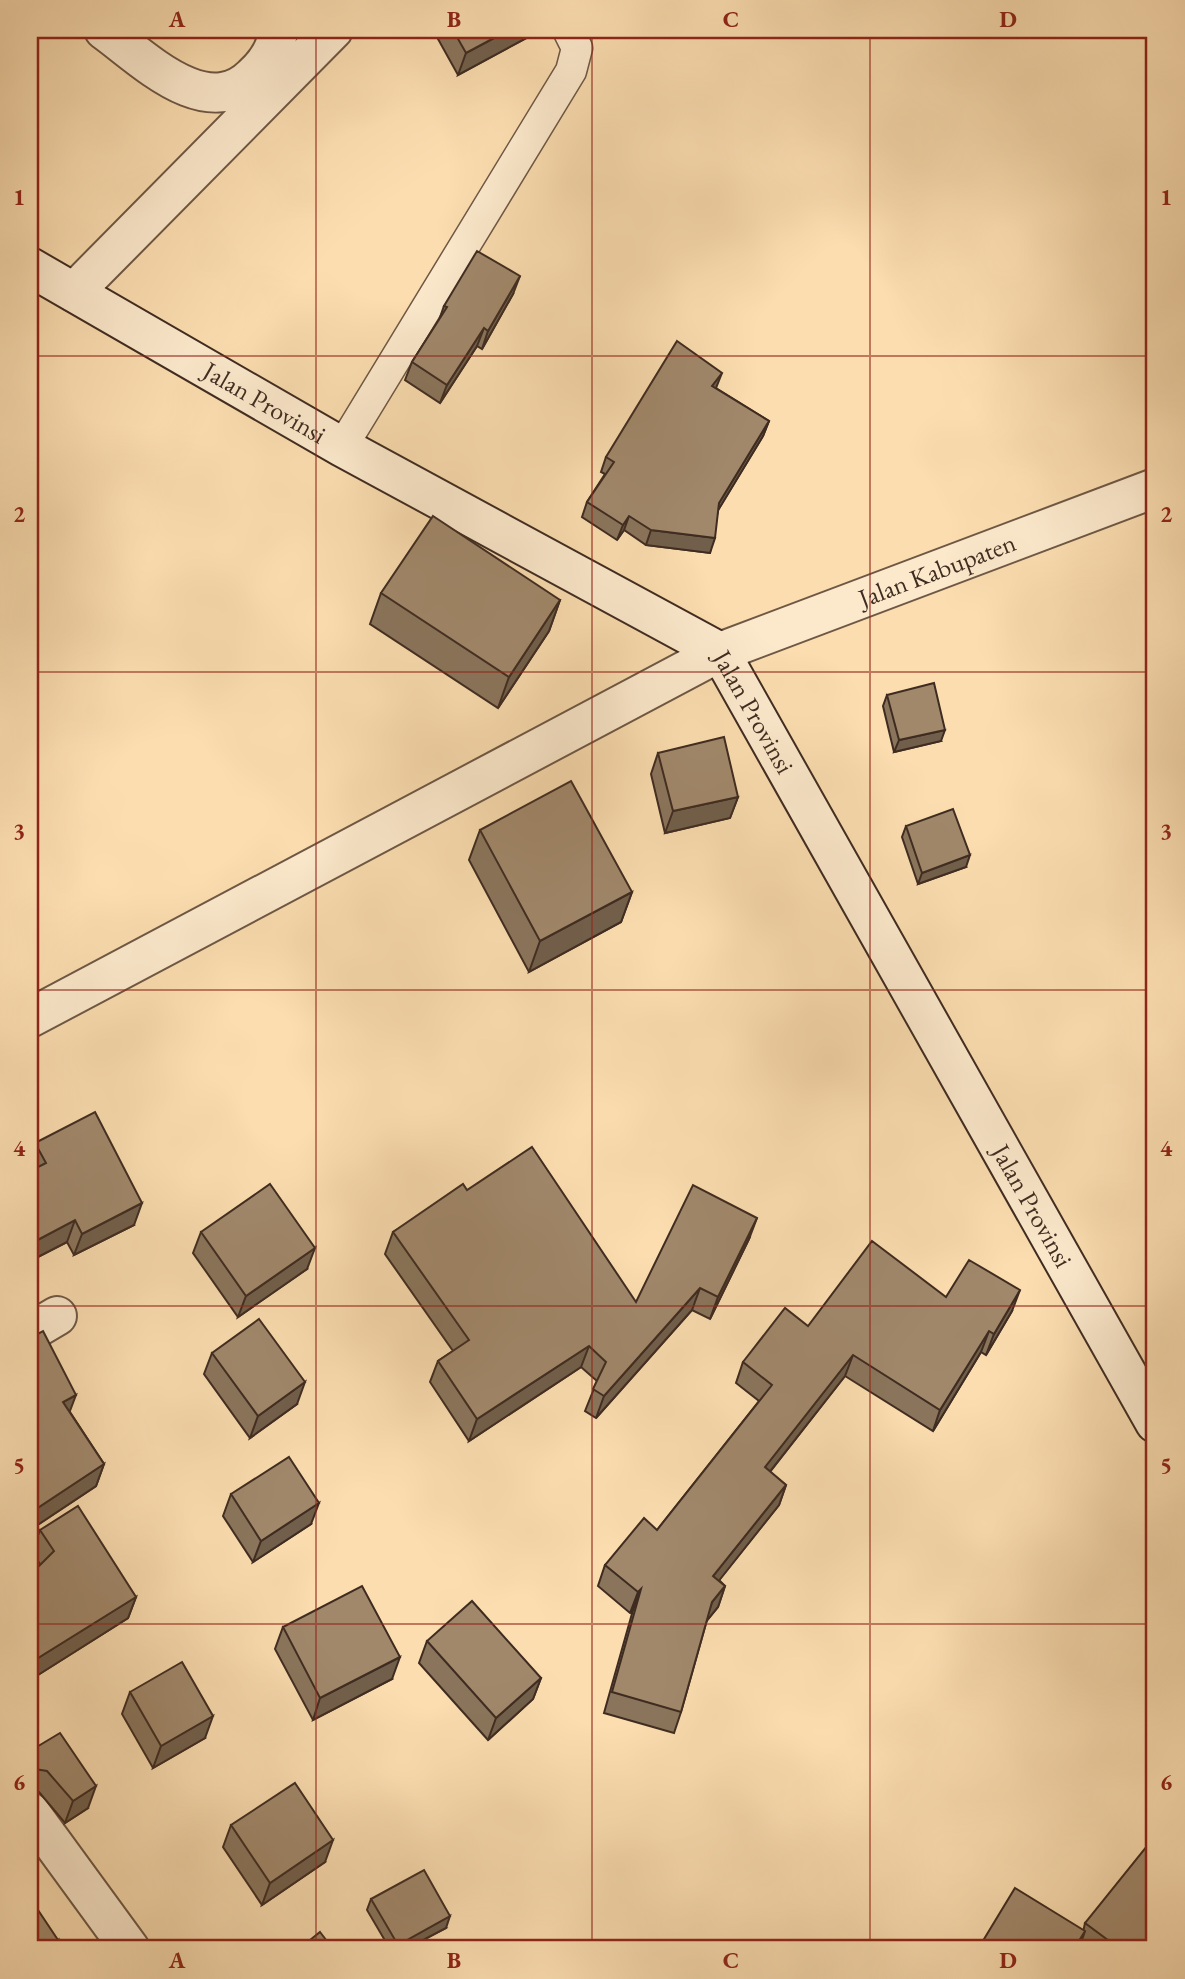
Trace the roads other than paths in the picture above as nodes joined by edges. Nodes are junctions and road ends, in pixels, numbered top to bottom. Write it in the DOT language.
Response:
graph roads {
  1 [pos="104,30"];
  2 [pos="278,30"];
  3 [pos="334,30"];
  4 [pos="568,30"];
  5 [pos="30,267"];
  6 [pos="74,292"];
  7 [pos="342,447"];
  8 [pos="1155,488"];
  9 [pos="720,652"];
  10 [pos="30,1018"];
  11 [pos="1155,1423"];
  12 [pos="30,1812"];
  13 [pos="130,1949"];
  1 -- 2 [label="street"];
  3 -- 6 [label="street"];
  4 -- 7 [label="lane"];
  5 -- 6 [label="street, Jalan Provinsi"];
  6 -- 7 [label="street, Jalan Provinsi"];
  7 -- 9 [label="street, Jalan Provinsi"];
  8 -- 9 [label="street, Jalan Kabupaten"];
  9 -- 10 [label="street, Jalan Kabupaten"];
  9 -- 11 [label="street, Jalan Provinsi"];
  12 -- 13 [label="street"];
}
